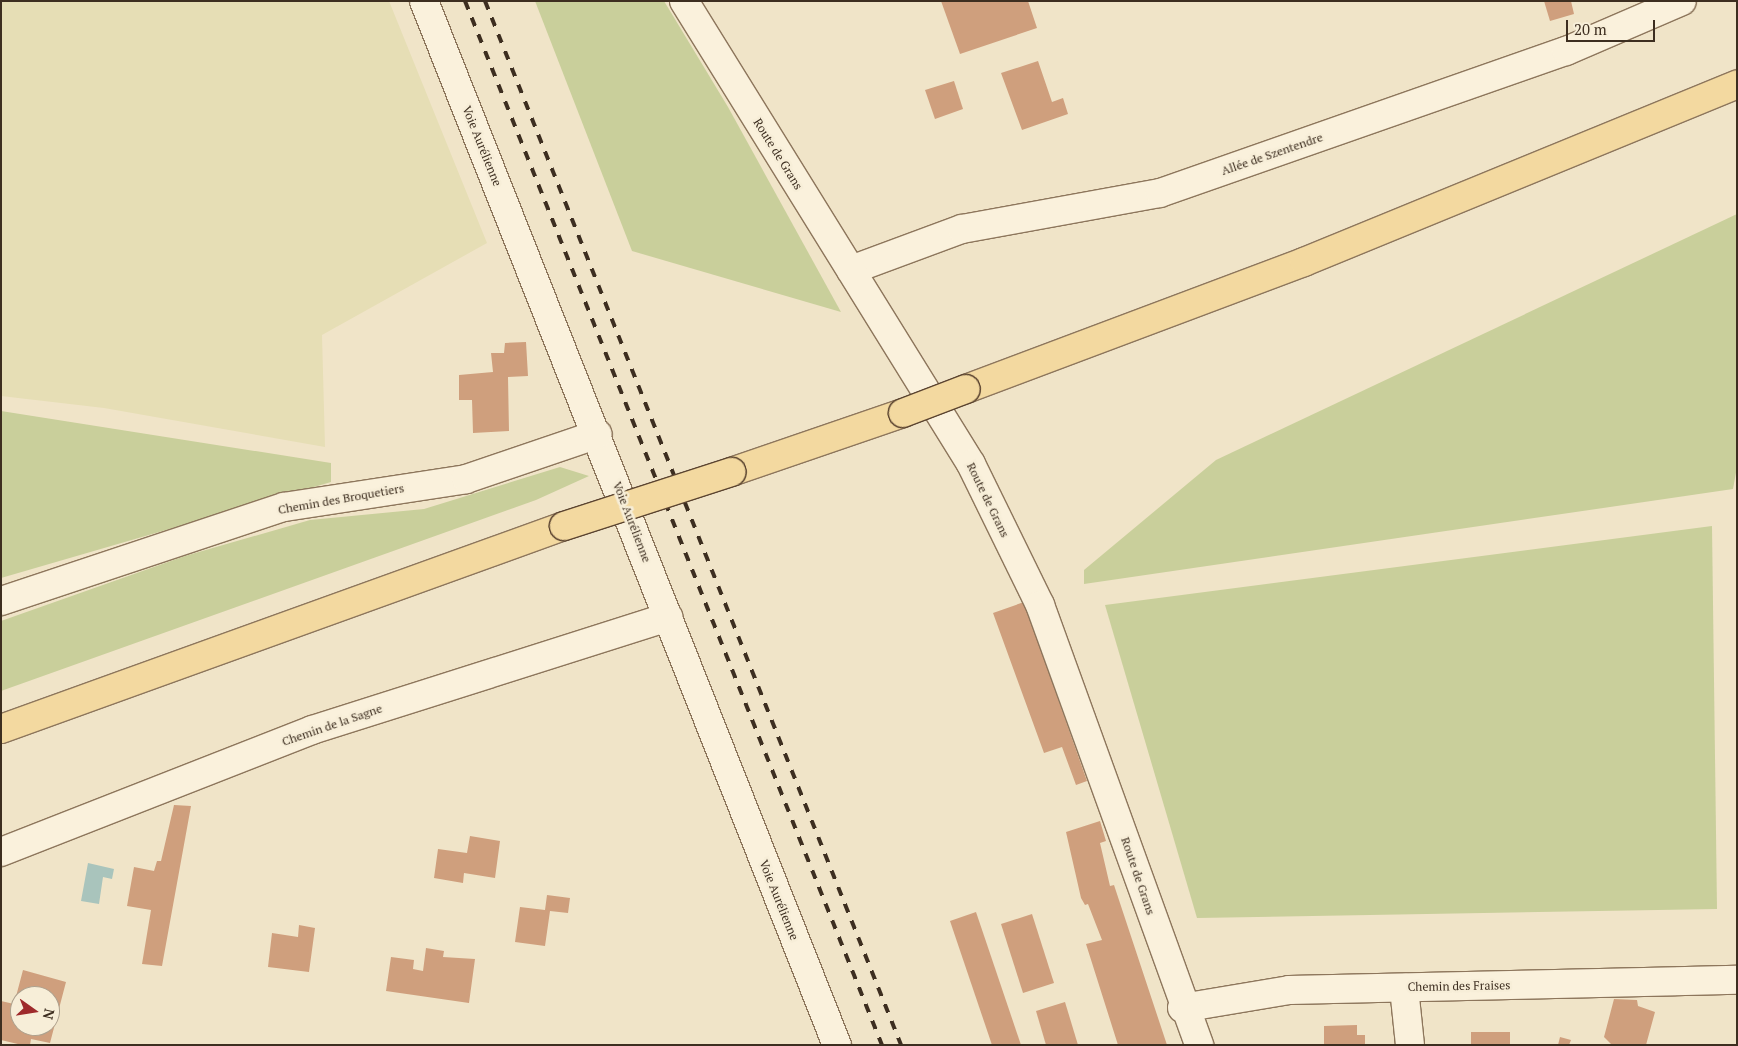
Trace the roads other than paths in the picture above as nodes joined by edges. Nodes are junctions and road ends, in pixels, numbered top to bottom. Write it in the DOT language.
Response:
graph roads {
  1 [pos="424,1"];
  2 [pos="684,1"];
  3 [pos="1682,1"];
  4 [pos="1737,84"];
  5 [pos="851,270"];
  6 [pos="598,434"];
  7 [pos="1,601"];
  8 [pos="669,617"];
  9 [pos="1,729"];
  10 [pos="1,852"];
  11 [pos="1737,980"];
  12 [pos="1404,988"];
  13 [pos="1182,1008"];
  14 [pos="838,1045"];
  15 [pos="1199,1045"];
  16 [pos="1410,1045"];
  1 -- 6 [label="street, Voie Aurélienne"];
  2 -- 5 [label="street, Route de Grans"];
  3 -- 5 [label="street, Allée de Szentendre"];
  4 -- 9 [label="main road, bridge"];
  5 -- 13 [label="street, Route de Grans"];
  6 -- 7 [label="street, Chemin des Broquetiers"];
  6 -- 8 [label="street, Voie Aurélienne"];
  8 -- 10 [label="street, Chemin de la Sagne"];
  8 -- 14 [label="street, Voie Aurélienne"];
  11 -- 12 [label="street, Chemin des Fraises"];
  12 -- 13 [label="street, Chemin des Fraises"];
  12 -- 16 [label="street"];
  13 -- 15 [label="street, Route de Grans"];
}
